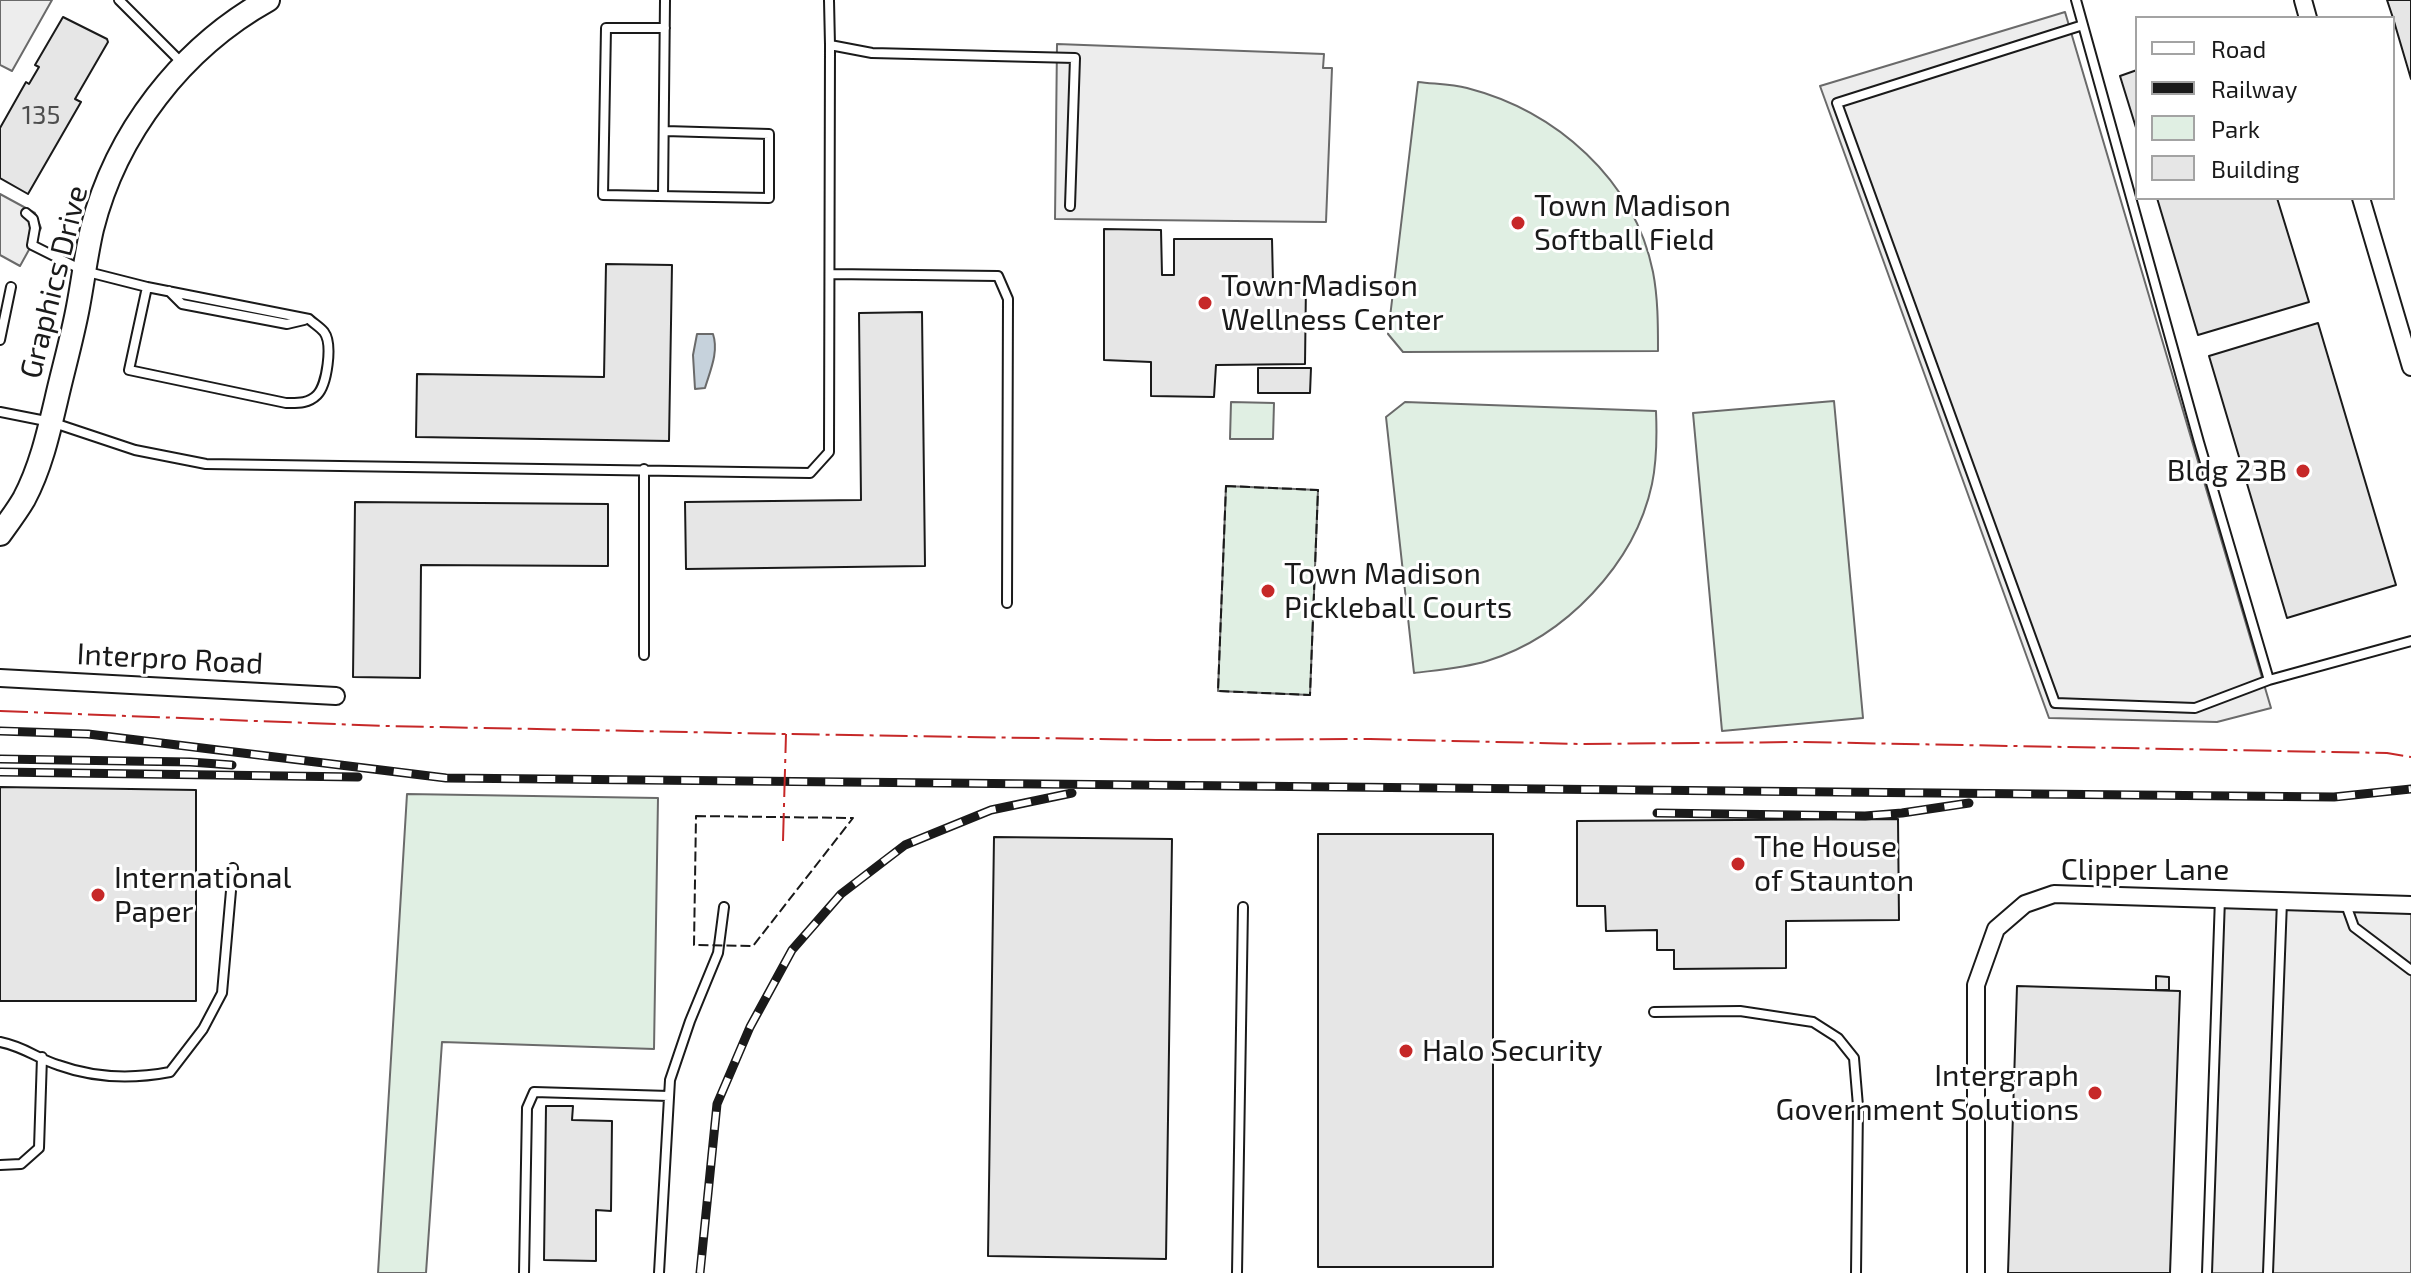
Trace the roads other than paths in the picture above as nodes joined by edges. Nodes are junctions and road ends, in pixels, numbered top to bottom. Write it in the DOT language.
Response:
graph roads {
  1 [pos="119,0"];
  2 [pos="268,0"];
  3 [pos="665,0"];
  4 [pos="829,0"];
  5 [pos="2076,0"];
  6 [pos="2083,25"];
  7 [pos="665,28"];
  8 [pos="830,45"];
  9 [pos="184,66"];
  10 [pos="665,131"];
  11 [pos="663,196"];
  12 [pos="2362,200"];
  13 [pos="1070,206"];
  14 [pos="26,213"];
  15 [pos="84,271"];
  16 [pos="831,274"];
  17 [pos="11,287"];
  18 [pos="147,287"];
  19 [pos="0,340"];
  20 [pos="2411,367"];
  21 [pos="0,412"];
  22 [pos="51,422"];
  23 [pos="644,469"];
  24 [pos="0,534"];
  25 [pos="1007,603"];
  26 [pos="2411,641"];
  27 [pos="644,655"];
  28 [pos="0,678"];
  29 [pos="2269,680"];
  30 [pos="336,696"];
  31 [pos="233,868"];
  32 [pos="2220,898"];
  33 [pos="2282,900"];
  34 [pos="2345,902"];
  35 [pos="2411,905"];
  36 [pos="724,907"];
  37 [pos="1243,907"];
  38 [pos="2411,970"];
  39 [pos="1654,1012"];
  40 [pos="0,1042"];
  41 [pos="42,1057"];
  42 [pos="669,1096"];
  43 [pos="0,1165"];
  44 [pos="524,1273"];
  45 [pos="659,1273"];
  46 [pos="1237,1273"];
  47 [pos="1856,1273"];
  48 [pos="1976,1273"];
  49 [pos="2207,1273"];
  50 [pos="2268,1273"];
  1 -- 9 [label="lane"];
  2 -- 9 [label="street, Graphics Drive"];
  3 -- 7 [label="lane"];
  4 -- 8 [label="lane"];
  5 -- 6 [label="lane"];
  6 -- 29 [label="lane"];
  6 -- 29 [label="lane"];
  7 -- 10 [label="lane"];
  7 -- 11 [label="lane"];
  8 -- 13 [label="lane"];
  8 -- 16 [label="lane"];
  9 -- 15 [label="street, Graphics Drive"];
  10 -- 11 [label="lane"];
  10 -- 11 [label="lane"];
  12 -- 20 [label="street"];
  14 -- 15 [label="lane"];
  15 -- 18 [label="lane"];
  15 -- 22 [label="street, Graphics Drive"];
  16 -- 23 [label="lane"];
  16 -- 25 [label="lane"];
  17 -- 19 [label="lane"];
  18 -- 18 [label="lane"];
  21 -- 22 [label="lane"];
  22 -- 23 [label="lane"];
  22 -- 24 [label="street, Graphics Drive"];
  23 -- 27 [label="lane"];
  26 -- 29 [label="lane"];
  28 -- 30 [label="street, Interpro Road"];
  31 -- 41 [label="lane"];
  32 -- 33 [label="street, Clipper Lane"];
  32 -- 48 [label="street, Clipper Lane"];
  32 -- 49 [label="lane"];
  33 -- 34 [label="street, Clipper Lane"];
  33 -- 50 [label="lane"];
  34 -- 35 [label="street, Clipper Lane"];
  34 -- 38 [label="lane"];
  36 -- 42 [label="lane"];
  37 -- 46 [label="lane"];
  39 -- 47 [label="lane"];
  40 -- 41 [label="lane"];
  41 -- 43 [label="lane"];
  42 -- 44 [label="lane"];
  42 -- 45 [label="lane"];
}
